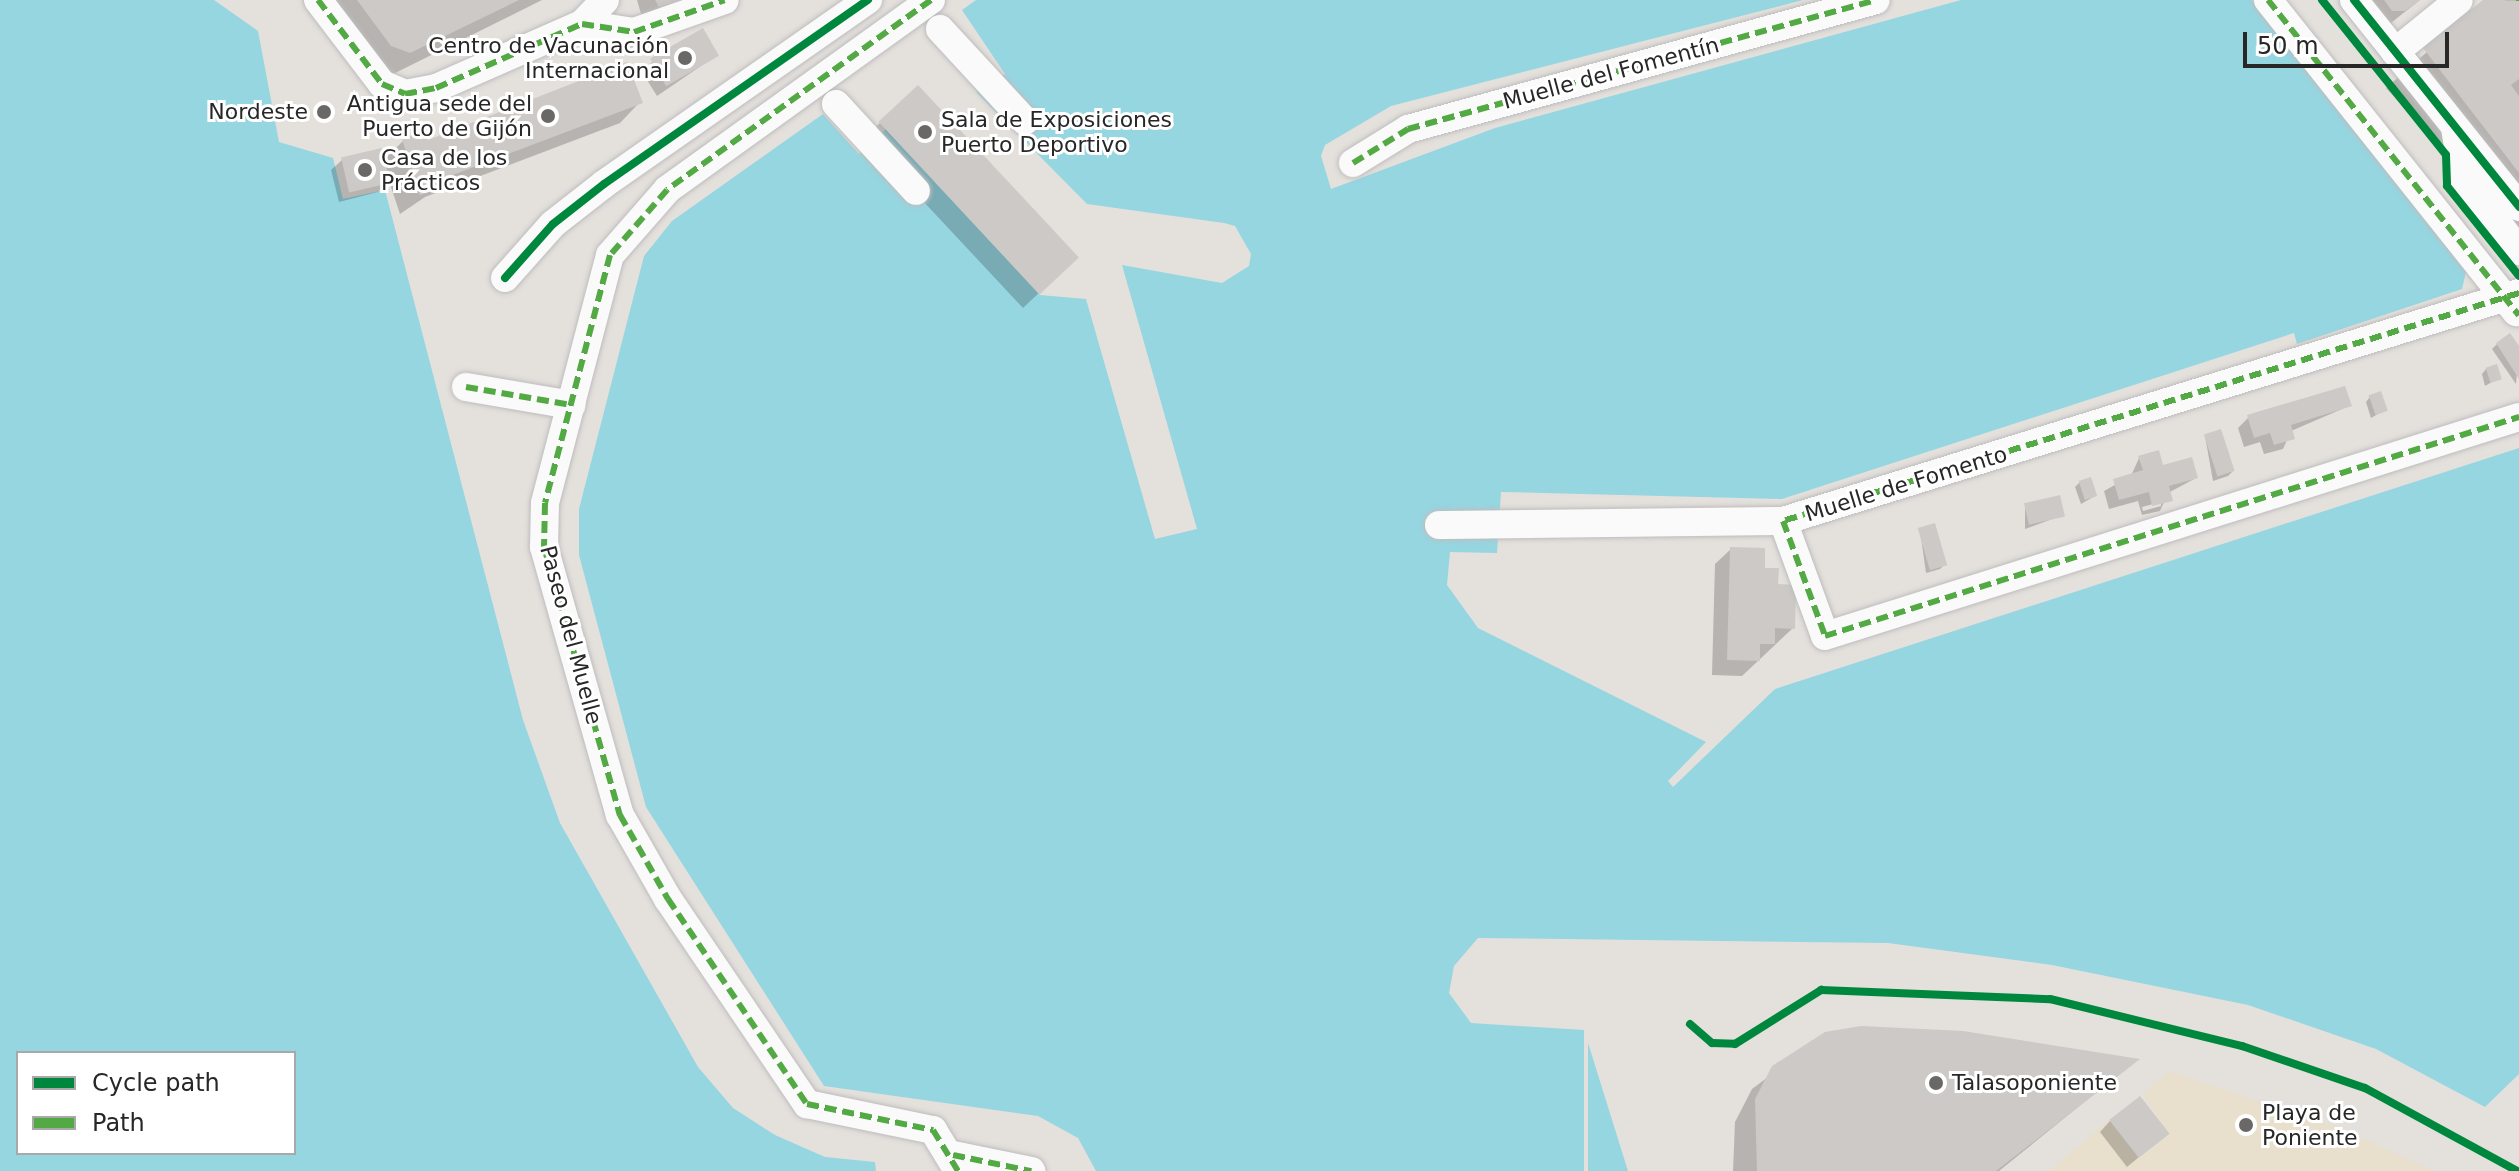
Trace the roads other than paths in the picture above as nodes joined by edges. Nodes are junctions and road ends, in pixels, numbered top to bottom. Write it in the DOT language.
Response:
graph roads {
  1 [pos="318,0"];
  2 [pos="605,0"];
  3 [pos="725,0"];
  4 [pos="868,0"];
  5 [pos="931,0"];
  6 [pos="1876,0"];
  7 [pos="2268,0"];
  8 [pos="2354,0"];
  9 [pos="2459,0"];
  10 [pos="582,24"];
  11 [pos="940,29"];
  12 [pos="2395,52"];
  13 [pos="836,104"];
  14 [pos="1025,121"];
  15 [pos="2455,127"];
  16 [pos="1353,163"];
  17 [pos="916,191"];
  18 [pos="2519,207"];
  19 [pos="2519,251"];
  20 [pos="505,278"];
  21 [pos="2515,303"];
  22 [pos="466,387"];
  23 [pos="571,405"];
  24 [pos="2519,417"];
  25 [pos="1783,521"];
  26 [pos="1439,525"];
  27 [pos="956,1163"];
  28 [pos="1031,1171"];
  1 -- 10 [label="street"];
  2 -- 10 [label="street"];
  3 -- 10 [label="street"];
  4 -- 20 [label="street"];
  5 -- 23 [label="street, Paseo del Muelle"];
  6 -- 16 [label="street, Muelle del Fomentín"];
  7 -- 21 [label="street"];
  8 -- 12 [label="street"];
  9 -- 12 [label="street"];
  11 -- 14 [label="street"];
  12 -- 15 [label="street"];
  13 -- 17 [label="street"];
  15 -- 18 [label="street"];
  15 -- 19 [label="street"];
  21 -- 25 [label="street, Muelle de Fomento"];
  22 -- 23 [label="street"];
  23 -- 27 [label="street, Paseo del Muelle"];
  24 -- 25 [label="street, Muelle de Fomento"];
  25 -- 26 [label="street"];
  27 -- 28 [label="street"];
}
